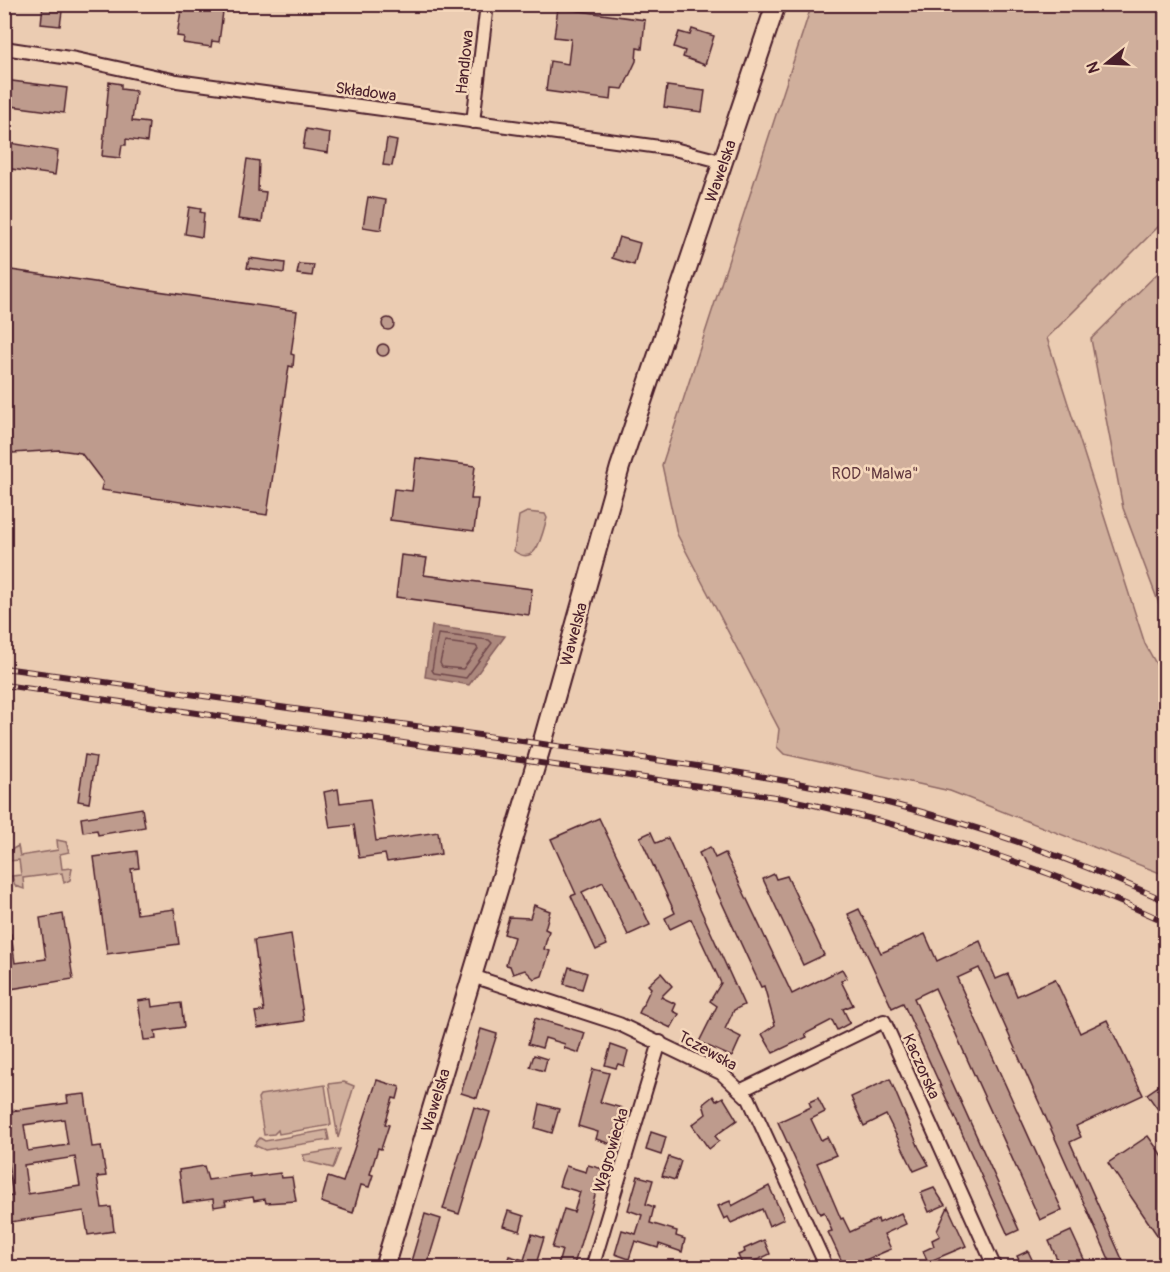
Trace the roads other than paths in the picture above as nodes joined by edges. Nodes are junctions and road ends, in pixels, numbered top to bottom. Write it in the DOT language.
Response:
graph roads {
  1 [pos="487,4"];
  2 [pos="776,4"];
  3 [pos="4,48"];
  4 [pos="473,122"];
  5 [pos="724,162"];
  6 [pos="472,976"];
  7 [pos="660,1042"];
  8 [pos="742,1090"];
  9 [pos="384,1268"];
  10 [pos="592,1268"];
  11 [pos="827,1268"];
  12 [pos="995,1268"];
  1 -- 4 [label="street, Handlowa"];
  2 -- 5 [label="street, Wawelska"];
  3 -- 4 [label="street, Składowa"];
  4 -- 5 [label="street, Składowa"];
  5 -- 6 [label="street, Wawelska"];
  6 -- 7 [label="street, Tczewska"];
  6 -- 9 [label="street, Wawelska"];
  7 -- 8 [label="street, Tczewska"];
  7 -- 10 [label="street, Wągrowiecka"];
  8 -- 11 [label="street, Tczewska"];
  8 -- 12 [label="street, Kaczorska"];
}
